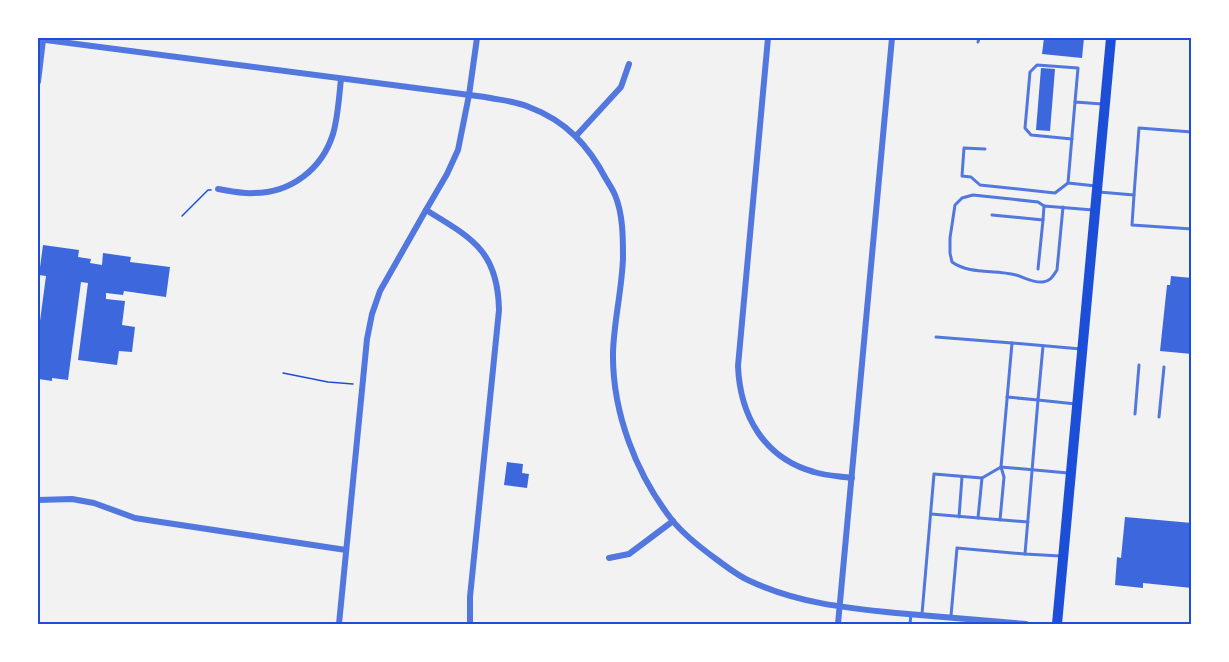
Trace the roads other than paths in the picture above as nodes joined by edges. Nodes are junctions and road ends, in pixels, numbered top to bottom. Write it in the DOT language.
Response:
graph roads {
  1 [pos="477,38"];
  2 [pos="768,38"];
  3 [pos="892,38"];
  4 [pos="1111,38"];
  5 [pos="40,40"];
  6 [pos="629,64"];
  7 [pos="341,79"];
  8 [pos="38,82"];
  9 [pos="468,95"];
  10 [pos="1075,102"];
  11 [pos="1105,104"];
  12 [pos="1191,132"];
  13 [pos="576,136"];
  14 [pos="1072,139"];
  15 [pos="985,149"];
  16 [pos="1068,183"];
  17 [pos="218,189"];
  18 [pos="1097,189"];
  19 [pos="1134,195"];
  20 [pos="1044,206"];
  21 [pos="1063,207"];
  22 [pos="426,210"];
  23 [pos="1095,210"];
  24 [pos="992,215"];
  25 [pos="1043,220"];
  26 [pos="1191,230"];
  27 [pos="1038,269"];
  28 [pos="936,337"];
  29 [pos="1012,343"];
  30 [pos="1043,346"];
  31 [pos="1083,349"];
  32 [pos="1139,365"];
  33 [pos="1164,367"];
  34 [pos="1007,397"];
  35 [pos="1038,400"];
  36 [pos="1078,404"];
  37 [pos="1135,414"];
  38 [pos="1159,417"];
  39 [pos="1001,467"];
  40 [pos="1033,470"];
  41 [pos="1071,473"];
  42 [pos="962,476"];
  43 [pos="852,478"];
  44 [pos="981,478"];
  45 [pos="38,500"];
  46 [pos="932,514"];
  47 [pos="959,517"];
  48 [pos="978,518"];
  49 [pos="999,520"];
  50 [pos="673,521"];
  51 [pos="1028,522"];
  52 [pos="346,550"];
  53 [pos="1025,554"];
  54 [pos="1064,556"];
  55 [pos="609,558"];
  56 [pos="840,608"];
  57 [pos="911,614"];
  58 [pos="921,615"];
  59 [pos="951,618"];
  60 [pos="998,623"];
  61 [pos="339,624"];
  62 [pos="470,624"];
  63 [pos="838,624"];
  64 [pos="910,624"];
  65 [pos="1026,624"];
  66 [pos="1057,624"];
  1 -- 9 [label="street"];
  2 -- 43 [label="street"];
  3 -- 43 [label="street"];
  4 -- 11 [label="main road"];
  5 -- 7 [label="street"];
  5 -- 8 [label="street"];
  6 -- 13 [label="street"];
  7 -- 9 [label="street"];
  7 -- 17 [label="street"];
  9 -- 13 [label="street"];
  9 -- 22 [label="street"];
  10 -- 11 [label="lane"];
  10 -- 14 [label="lane"];
  10 -- 14 [label="lane"];
  11 -- 18 [label="main road"];
  12 -- 19 [label="lane"];
  13 -- 50 [label="street"];
  14 -- 16 [label="lane"];
  15 -- 16 [label="lane"];
  16 -- 18 [label="lane"];
  18 -- 19 [label="lane"];
  18 -- 23 [label="main road"];
  19 -- 26 [label="lane"];
  20 -- 21 [label="lane"];
  20 -- 21 [label="lane"];
  20 -- 25 [label="lane"];
  21 -- 23 [label="lane"];
  22 -- 52 [label="street"];
  22 -- 62 [label="street"];
  23 -- 31 [label="main road"];
  24 -- 25 [label="lane"];
  25 -- 27 [label="lane"];
  28 -- 29 [label="lane"];
  29 -- 30 [label="lane"];
  29 -- 34 [label="lane"];
  30 -- 31 [label="lane"];
  30 -- 35 [label="lane"];
  31 -- 36 [label="main road"];
  32 -- 37 [label="lane"];
  33 -- 38 [label="lane"];
  34 -- 35 [label="lane"];
  34 -- 39 [label="lane"];
  35 -- 36 [label="lane"];
  35 -- 40 [label="lane"];
  36 -- 41 [label="main road"];
  39 -- 40 [label="lane"];
  39 -- 44 [label="lane"];
  39 -- 49 [label="lane"];
  40 -- 41 [label="lane"];
  40 -- 51 [label="lane"];
  41 -- 54 [label="main road"];
  42 -- 44 [label="lane"];
  42 -- 46 [label="lane"];
  42 -- 47 [label="lane"];
  43 -- 56 [label="street"];
  44 -- 48 [label="lane"];
  45 -- 52 [label="street"];
  46 -- 47 [label="lane"];
  46 -- 58 [label="lane"];
  47 -- 48 [label="lane"];
  48 -- 49 [label="lane"];
  49 -- 51 [label="lane"];
  50 -- 55 [label="street"];
  50 -- 56 [label="street"];
  51 -- 53 [label="lane"];
  52 -- 61 [label="street"];
  53 -- 54 [label="lane"];
  53 -- 59 [label="lane"];
  54 -- 66 [label="main road"];
  56 -- 57 [label="street"];
  56 -- 63 [label="street"];
  57 -- 58 [label="street"];
  57 -- 64 [label="lane"];
  58 -- 59 [label="street"];
  59 -- 60 [label="street"];
  60 -- 65 [label="street"];
}
